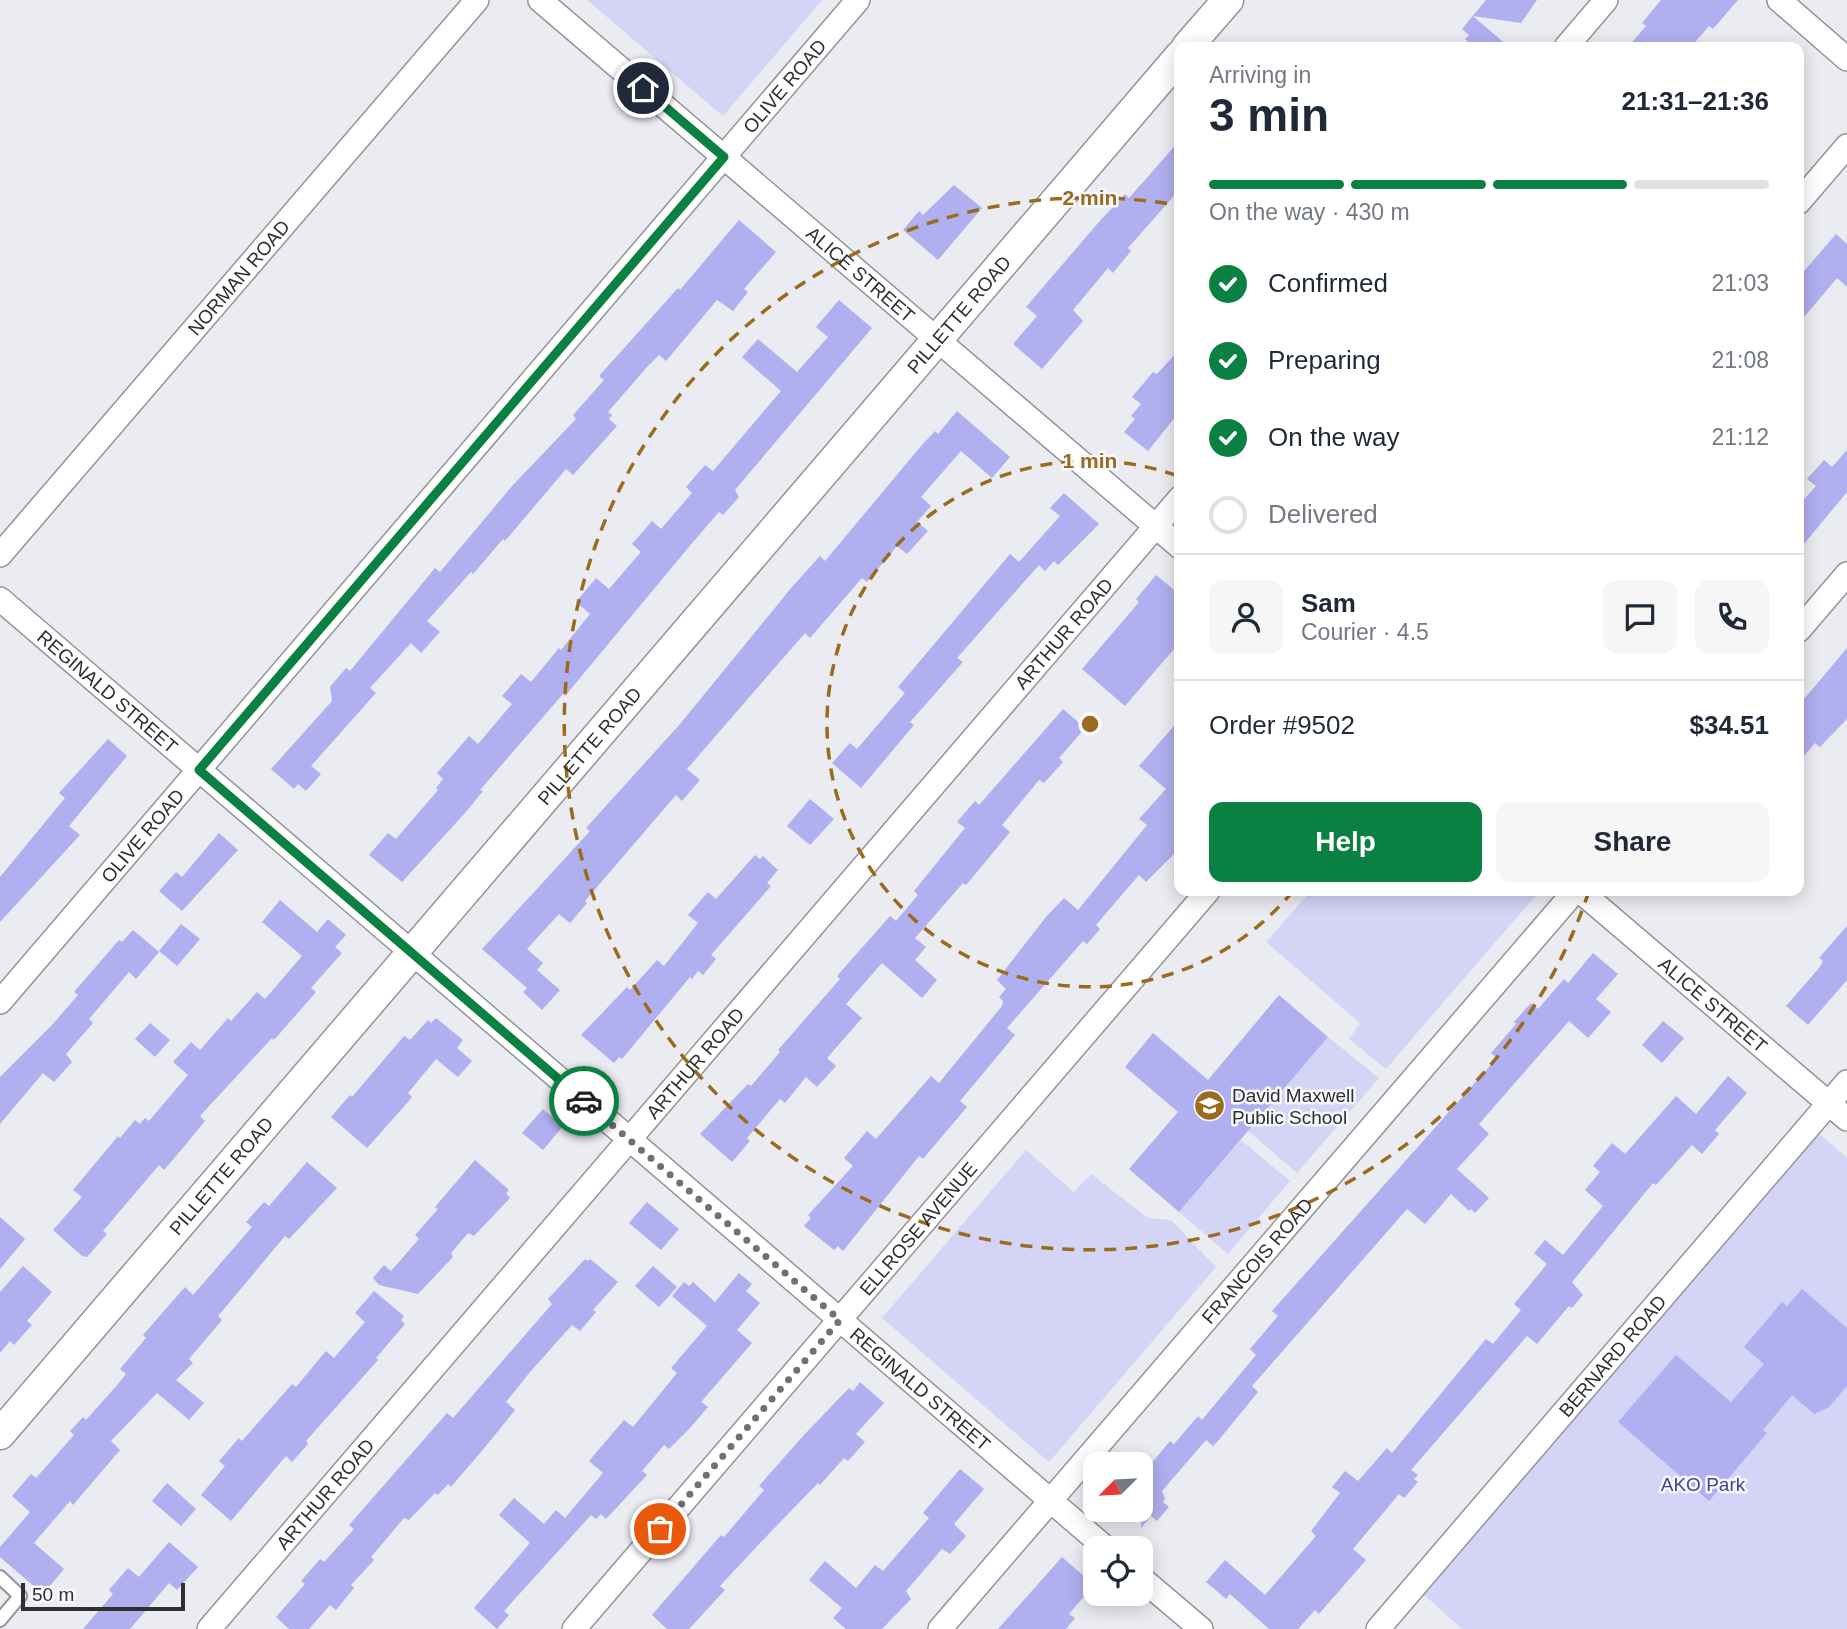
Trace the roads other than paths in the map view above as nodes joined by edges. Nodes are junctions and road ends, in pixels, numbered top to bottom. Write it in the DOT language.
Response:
graph roads {
  1 [pos="477,0"];
  2 [pos="540,0"];
  3 [pos="858,0"];
  4 [pos="1228,0"];
  5 [pos="1606,0"];
  6 [pos="1779,0"];
  7 [pos="1191,42"];
  8 [pos="1570,42"];
  9 [pos="1847,59"];
  10 [pos="1174,63"];
  11 [pos="1847,146"];
  12 [pos="724,157"];
  13 [pos="1804,196"];
  14 [pos="937,340"];
  15 [pos="1174,505"];
  16 [pos="1155,526"];
  17 [pos="1174,542"];
  18 [pos="0,555"];
  19 [pos="1847,574"];
  20 [pos="0,599"];
  21 [pos="1804,623"];
  22 [pos="199,770"];
  23 [pos="1204,896"];
  24 [pos="1571,896"];
  25 [pos="1586,896"];
  26 [pos="412,953"];
  27 [pos="0,1002"];
  28 [pos="1847,1082"];
  29 [pos="1829,1103"];
  30 [pos="1847,1119"];
  31 [pos="629,1139"];
  32 [pos="840,1320"];
  33 [pos="0,1434"];
  34 [pos="1051,1500"];
  35 [pos="1092,1536"];
  36 [pos="0,1577"];
  37 [pos="1153,1588"];
  38 [pos="1,1616"];
  39 [pos="209,1629"];
  40 [pos="574,1629"];
  41 [pos="940,1629"];
  42 [pos="1200,1629"];
  43 [pos="1378,1629"];
  1 -- 18 [label="street, NORMAN ROAD"];
  2 -- 12 [label="street, ALICE STREET"];
  3 -- 12 [label="street, OLIVE ROAD"];
  4 -- 7 [label="street"];
  5 -- 8 [label="street"];
  6 -- 9 [label="street"];
  10 -- 14 [label="street, PILLETTE ROAD"];
  11 -- 13 [label="street"];
  12 -- 14 [label="street, ALICE STREET"];
  12 -- 22 [label="street, OLIVE ROAD"];
  14 -- 16 [label="street, ALICE STREET"];
  14 -- 26 [label="street, PILLETTE ROAD"];
  15 -- 16 [label="street, ARTHUR ROAD"];
  16 -- 17 [label="street, ALICE STREET"];
  16 -- 31 [label="street, ARTHUR ROAD"];
  19 -- 21 [label="street"];
  20 -- 22 [label="street, REGINALD STREET"];
  22 -- 26 [label="street, REGINALD STREET"];
  22 -- 27 [label="street, OLIVE ROAD"];
  23 -- 32 [label="street, ELLROSE AVENUE"];
  24 -- 34 [label="street, FRANCOIS ROAD"];
  25 -- 29 [label="street, ALICE STREET"];
  26 -- 31 [label="street, REGINALD STREET"];
  26 -- 33 [label="street, PILLETTE ROAD"];
  28 -- 29 [label="street, BERNARD ROAD"];
  29 -- 30 [label="street, ALICE STREET"];
  29 -- 43 [label="street, BERNARD ROAD"];
  31 -- 32 [label="street, REGINALD STREET"];
  31 -- 39 [label="street, ARTHUR ROAD"];
  32 -- 34 [label="street, REGINALD STREET"];
  32 -- 40 [label="street, ELLROSE AVENUE"];
  34 -- 35 [label="street, REGINALD STREET"];
  34 -- 41 [label="street, FRANCOIS ROAD"];
  36 -- 38 [label="lane"];
  37 -- 42 [label="street"];
}
